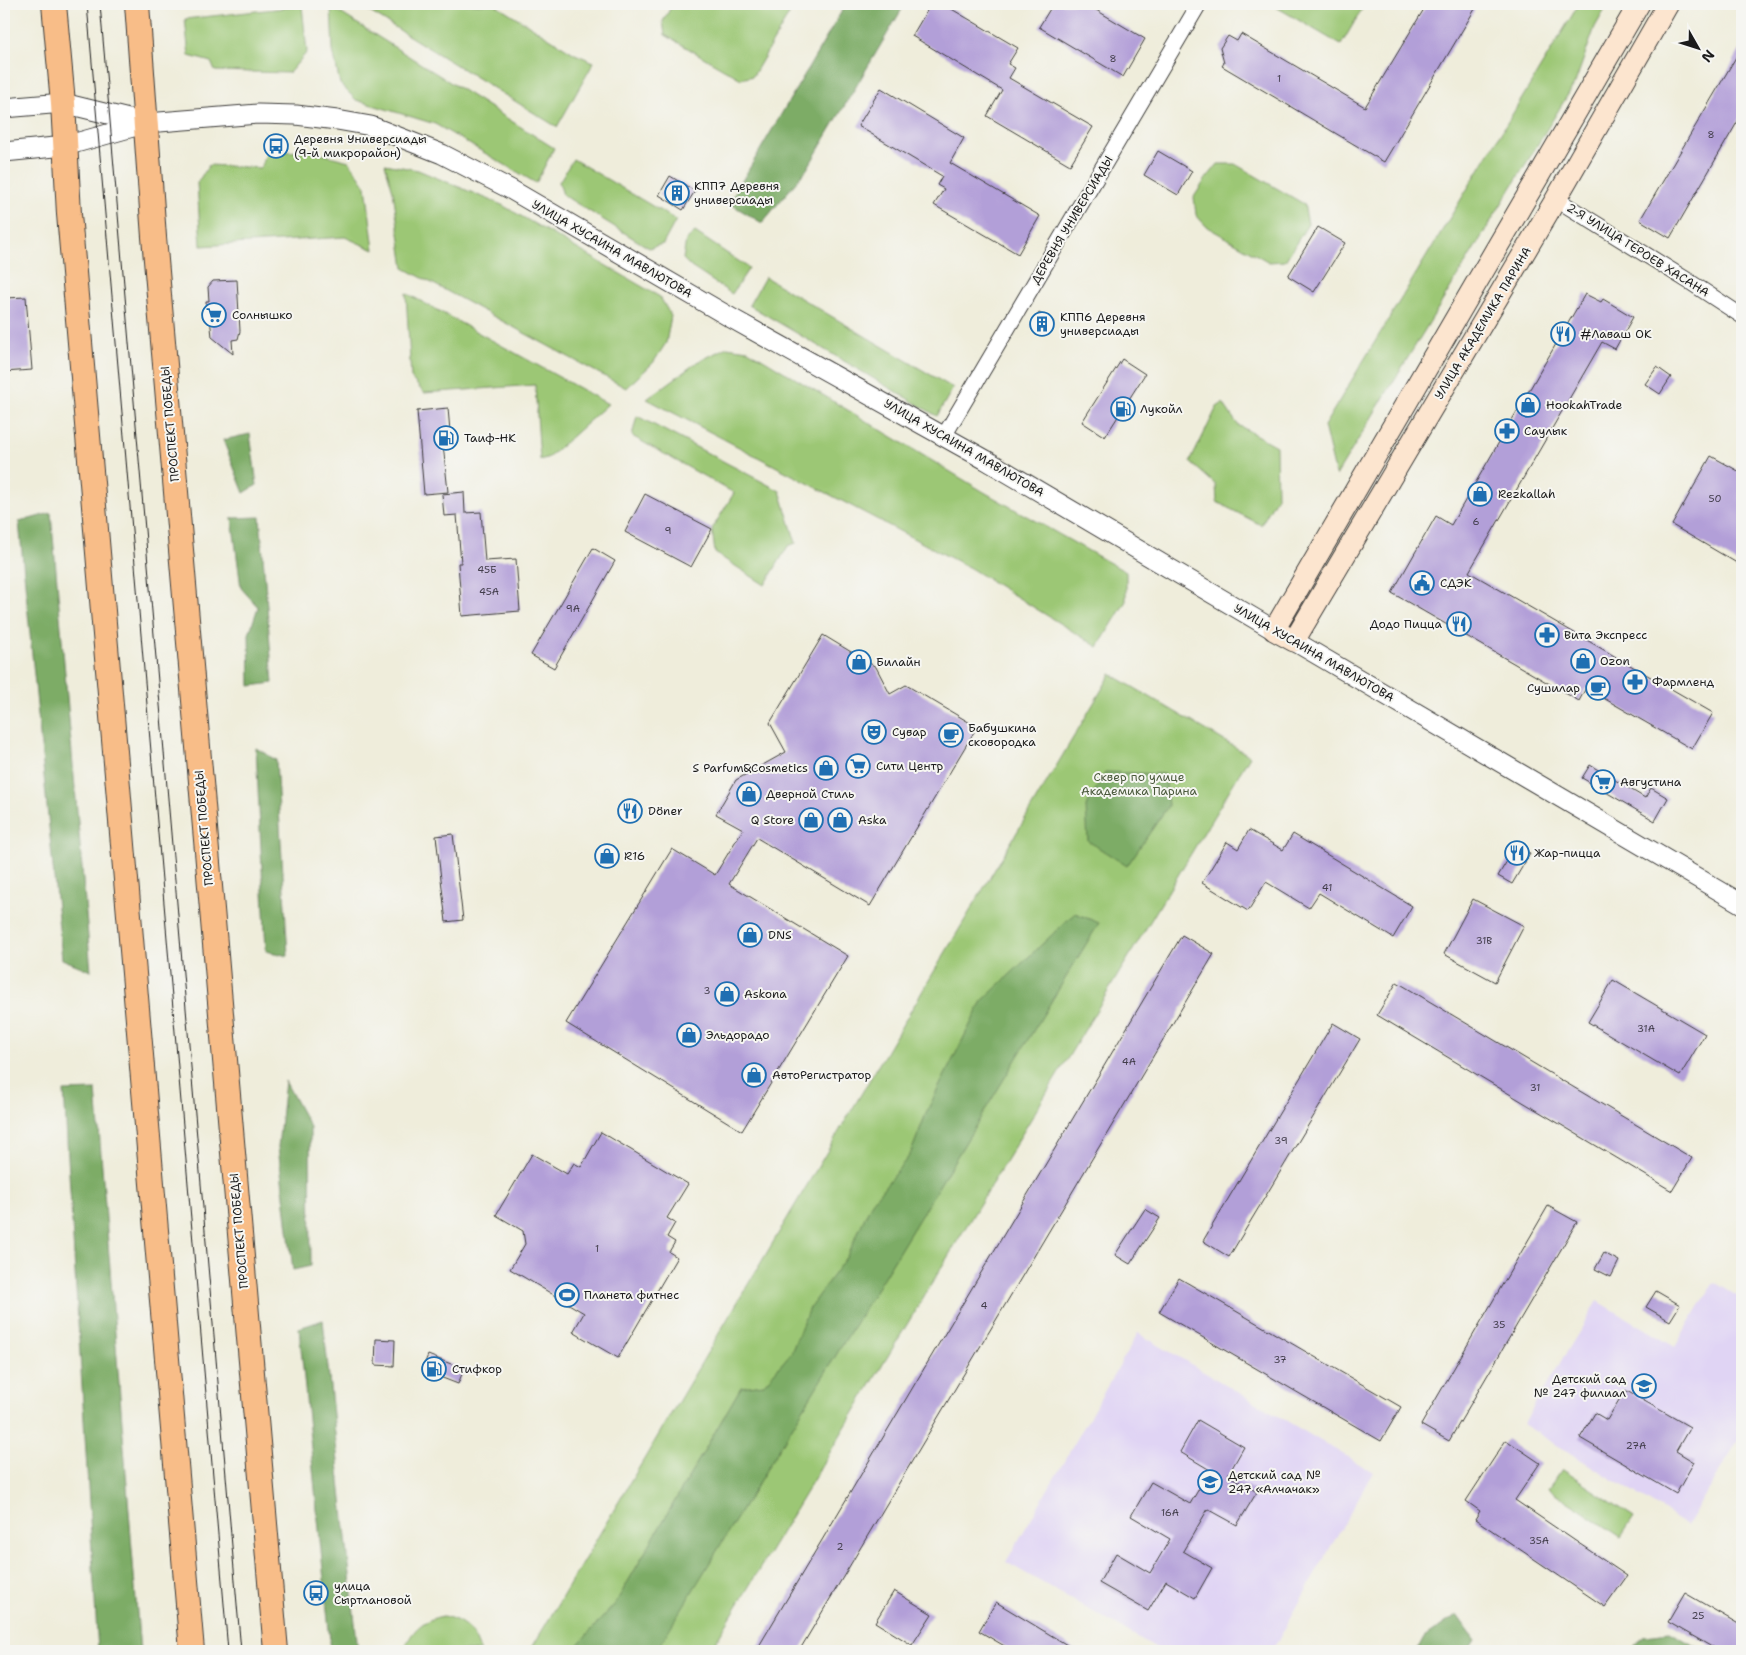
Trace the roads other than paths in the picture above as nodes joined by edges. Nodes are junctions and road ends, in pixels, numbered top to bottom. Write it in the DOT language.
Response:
graph roads {
  1 [pos="54,4"];
  2 [pos="136,4"];
  3 [pos="1199,4"];
  4 [pos="1639,4"];
  5 [pos="1668,4"];
  6 [pos="63,103"];
  7 [pos="4,108"];
  8 [pos="147,123"];
  9 [pos="65,146"];
  10 [pos="4,152"];
  11 [pos="1533,186"];
  12 [pos="1556,199"];
  13 [pos="1742,316"];
  14 [pos="944,436"];
  15 [pos="1274,630"];
  16 [pos="1294,641"];
  17 [pos="1742,904"];
  18 [pos="192,1651"];
  19 [pos="276,1651"];
  1 -- 6 [label="main road"];
  2 -- 8 [label="main road, ПРОСПЕКТ ПОБЕДЫ"];
  3 -- 14 [label="street, ДЕРЕВНЯ УНИВЕРСИАДЫ"];
  4 -- 11 [label="main road, УЛИЦА АКАДЕМИКА ПАРИНА"];
  5 -- 12 [label="main road, УЛИЦА АКАДЕМИКА ПАРИНА"];
  6 -- 7 [label="street"];
  6 -- 8 [label="street"];
  6 -- 9 [label="main road"];
  8 -- 9 [label="street"];
  8 -- 14 [label="street, УЛИЦА ХУСАИНА МАВЛЮТОВА"];
  8 -- 19 [label="main road, ПРОСПЕКТ ПОБЕДЫ"];
  9 -- 10 [label="street"];
  9 -- 18 [label="main road"];
  11 -- 12 [label="main road, 2-Я УЛИЦА ГЕРОЕВ ХАСАНА"];
  11 -- 15 [label="main road, УЛИЦА АКАДЕМИКА ПАРИНА"];
  12 -- 13 [label="street, 2-Я УЛИЦА ГЕРОЕВ ХАСАНА"];
  12 -- 16 [label="main road, УЛИЦА АКАДЕМИКА ПАРИНА"];
  14 -- 15 [label="street, УЛИЦА ХУСАИНА МАВЛЮТОВА"];
  15 -- 16 [label="main road, УЛИЦА ХУСАИНА МАВЛЮТОВА"];
  16 -- 17 [label="street, УЛИЦА ХУСАИНА МАВЛЮТОВА"];
}
